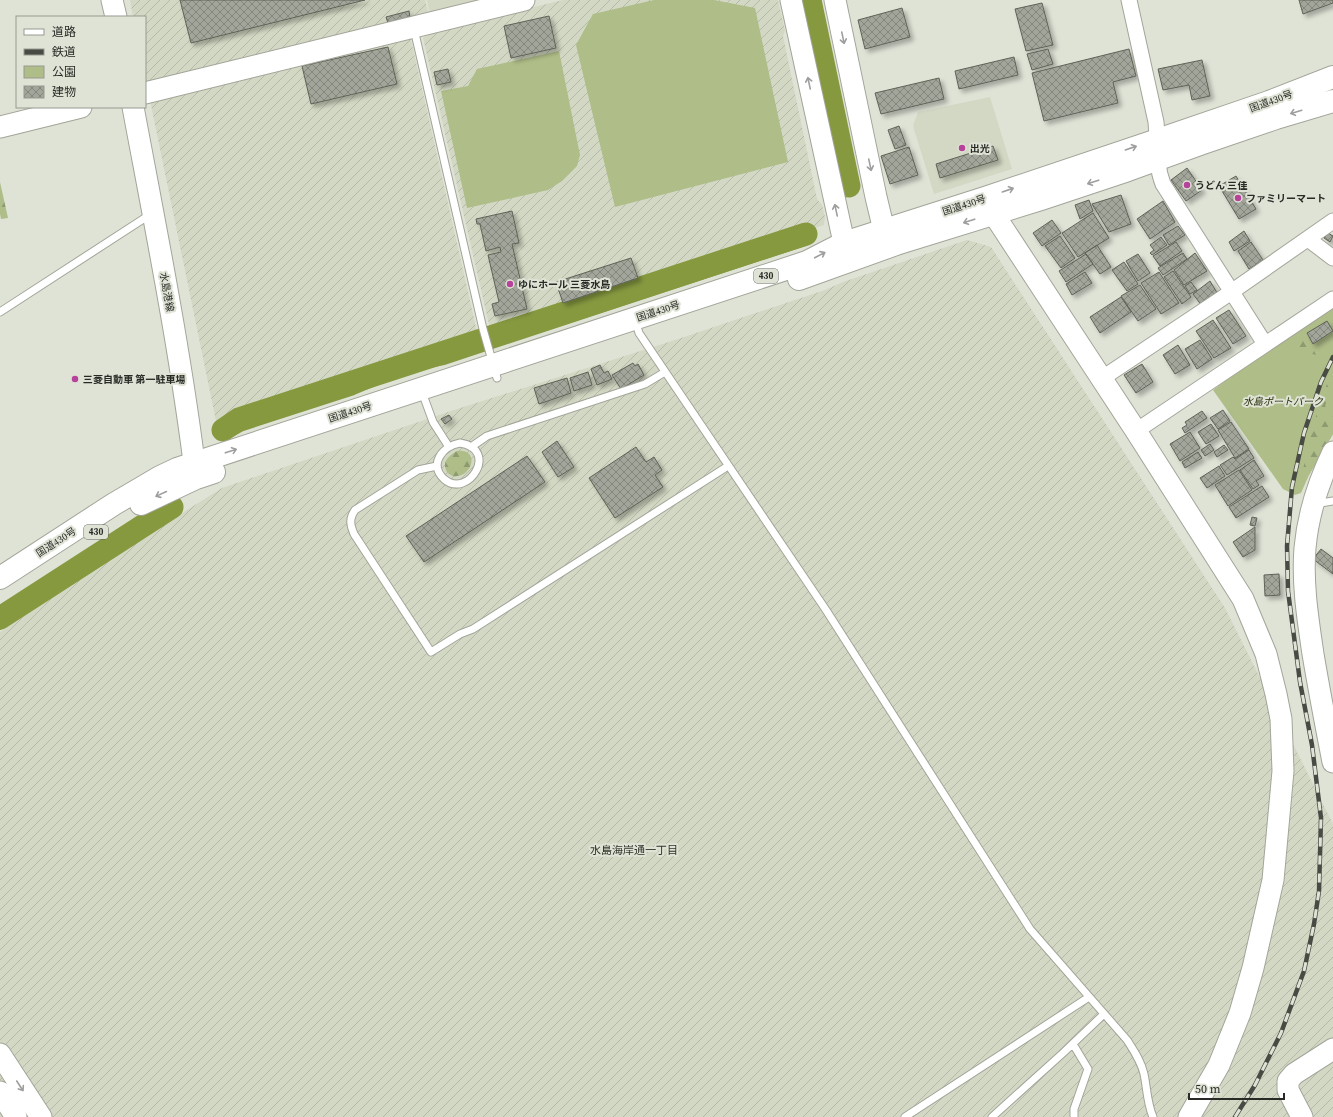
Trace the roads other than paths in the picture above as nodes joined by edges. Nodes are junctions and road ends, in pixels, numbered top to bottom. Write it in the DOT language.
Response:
graph roads {
  1 [pos="112,0"];
  2 [pos="524,0"];
  3 [pos="791,0"];
  4 [pos="835,0"];
  5 [pos="1129,0"];
  6 [pos="116,16"];
  7 [pos="414,27"];
  8 [pos="1333,78"];
  9 [pos="146,93"];
  10 [pos="1333,101"];
  11 [pos="77,108"];
  12 [pos="133,108"];
  13 [pos="0,127"];
  14 [pos="1157,150"];
  15 [pos="989,206"];
  16 [pos="153,213"];
  17 [pos="1333,221"];
  18 [pos="886,239"];
  19 [pos="1308,239"];
  20 [pos="846,252"];
  21 [pos="1333,258"];
  22 [pos="1231,292"];
  23 [pos="1333,299"];
  24 [pos="0,312"];
  25 [pos="637,326"];
  26 [pos="1265,344"];
  27 [pos="493,366"];
  28 [pos="665,372"];
  29 [pos="1101,379"];
  30 [pos="423,395"];
  31 [pos="1136,431"];
  32 [pos="450,447"];
  33 [pos="471,447"];
  34 [pos="1333,452"];
  35 [pos="437,466"];
  36 [pos="728,466"];
  37 [pos="195,471"];
  38 [pos="1323,502"];
  39 [pos="0,578"];
  40 [pos="0,594"];
  41 [pos="1333,762"];
  42 [pos="1089,996"];
  43 [pos="1104,1014"];
  44 [pos="1072,1044"];
  45 [pos="1333,1049"];
  46 [pos="0,1055"];
  47 [pos="0,1092"];
  48 [pos="16,1117"];
  49 [pos="41,1117"];
  50 [pos="905,1117"];
  51 [pos="992,1117"];
  52 [pos="1074,1117"];
  53 [pos="1153,1117"];
  54 [pos="1189,1117"];
  55 [pos="1302,1117"];
  1 -- 6 [label="street"];
  2 -- 7 [label="street"];
  20 -- 3 [label="street, one-way"];
  4 -- 18 [label="street, one-way"];
  5 -- 14 [label="street"];
  7 -- 9 [label="street"];
  7 -- 27 [label="lane"];
  8 -- 14 [label="highway, 国道430号 / 430"];
  10 -- 14 [label="highway, 国道430号 / 430, one-way"];
  11 -- 13 [label="street"];
  12 -- 16 [label="street, 水島港線"];
  14 -- 15 [label="highway, 国道430号 / 430"];
  14 -- 22 [label="street"];
  15 -- 18 [label="highway, 国道430号 / 430"];
  15 -- 29 [label="street"];
  16 -- 24 [label="lane"];
  16 -- 37 [label="street, 水島港線"];
  17 -- 19 [label="street"];
  18 -- 20 [label="highway, 国道430号 / 430"];
  19 -- 21 [label="street"];
  19 -- 22 [label="street"];
  20 -- 25 [label="highway, 国道430号 / 430"];
  22 -- 26 [label="street"];
  22 -- 29 [label="street"];
  23 -- 26 [label="street"];
  25 -- 27 [label="highway, 国道430号 / 430"];
  25 -- 28 [label="lane"];
  26 -- 31 [label="street"];
  27 -- 30 [label="highway, 国道430号 / 430"];
  28 -- 33 [label="lane"];
  28 -- 36 [label="lane"];
  29 -- 31 [label="street"];
  30 -- 32 [label="lane"];
  30 -- 37 [label="highway, 国道430号 / 430"];
  31 -- 54 [label="street"];
  32 -- 33 [label="lane"];
  32 -- 35 [label="lane"];
  33 -- 35 [label="lane"];
  34 -- 38 [label="street"];
  35 -- 36 [label="lane"];
  36 -- 42 [label="lane"];
  37 -- 39 [label="highway, 国道430号 / 430"];
  37 -- 40 [label="highway, 国道430号 / 430, one-way"];
  38 -- 41 [label="street"];
  42 -- 43 [label="lane"];
  42 -- 50 [label="lane"];
  43 -- 44 [label="lane"];
  43 -- 53 [label="lane"];
  44 -- 51 [label="lane"];
  44 -- 52 [label="lane"];
  45 -- 55 [label="street"];
  46 -- 49 [label="street, one-way"];
  47 -- 48 [label="street"];
}
